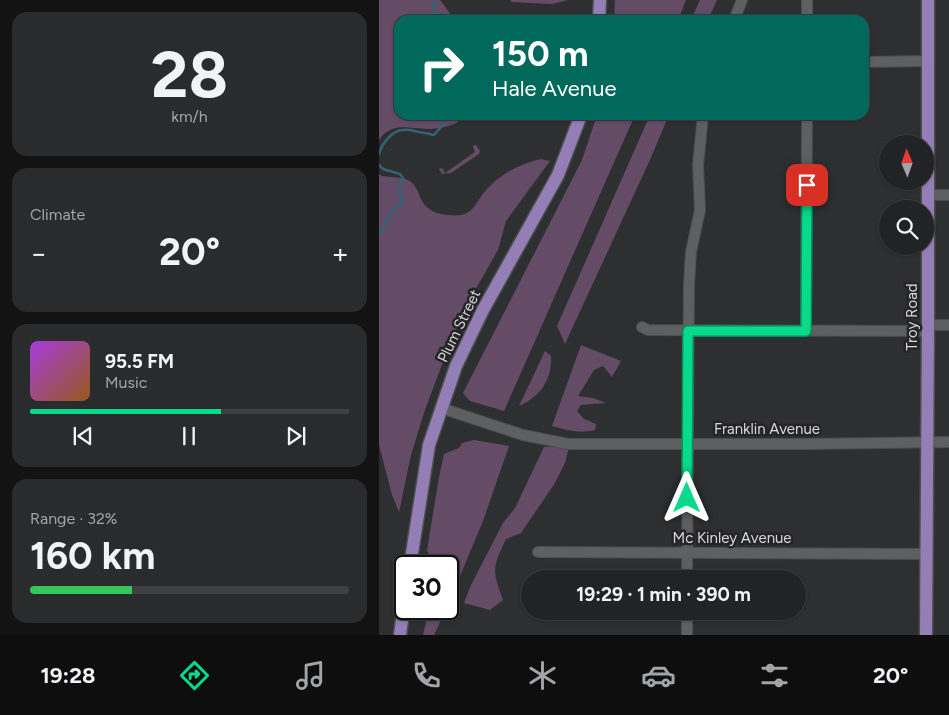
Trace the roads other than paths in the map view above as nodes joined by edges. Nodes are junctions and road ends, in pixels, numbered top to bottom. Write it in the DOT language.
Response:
graph roads {
  1 [pos="601,0"];
  2 [pos="742,0"];
  3 [pos="807,0"];
  4 [pos="928,0"];
  5 [pos="600,15"];
  6 [pos="736,15"];
  7 [pos="807,15"];
  8 [pos="928,61"];
  9 [pos="869,62"];
  10 [pos="579,120"];
  11 [pos="702,120"];
  12 [pos="807,120"];
  13 [pos="928,195"];
  14 [pos="949,195"];
  15 [pos="949,325"];
  16 [pos="642,327"];
  17 [pos="928,328"];
  18 [pos="688,331"];
  19 [pos="806,331"];
  20 [pos="441,408"];
  21 [pos="927,442"];
  22 [pos="949,442"];
  23 [pos="687,444"];
  24 [pos="538,552"];
  25 [pos="687,553"];
  26 [pos="927,554"];
  27 [pos="412,555"];
  28 [pos="687,570"];
  29 [pos="402,620"];
  30 [pos="687,620"];
  31 [pos="400,635"];
  32 [pos="687,635"];
  33 [pos="926,635"];
  1 -- 5 [label="main road"];
  2 -- 6 [label="street"];
  3 -- 7 [label="street"];
  4 -- 8 [label="main road, Troy Road"];
  8 -- 9 [label="street"];
  8 -- 13 [label="main road, Troy Road"];
  10 -- 20 [label="main road, Plum Street"];
  11 -- 18 [label="street"];
  12 -- 19 [label="street"];
  13 -- 14 [label="street"];
  13 -- 17 [label="main road, Troy Road"];
  15 -- 17 [label="street"];
  16 -- 18 [label="street"];
  17 -- 19 [label="street"];
  17 -- 21 [label="main road, Troy Road"];
  18 -- 19 [label="street"];
  18 -- 23 [label="street"];
  20 -- 23 [label="street, Franklin Avenue"];
  20 -- 27 [label="main road, Plum Street"];
  21 -- 22 [label="street, Franklin Avenue"];
  21 -- 23 [label="street, Franklin Avenue"];
  21 -- 26 [label="main road, Troy Road"];
  23 -- 25 [label="street"];
  24 -- 25 [label="street, Mc Kinley Avenue"];
  25 -- 26 [label="street, Mc Kinley Avenue"];
  25 -- 28 [label="street"];
  26 -- 33 [label="main road, Troy Road"];
  29 -- 31 [label="main road"];
  30 -- 32 [label="street"];
}
